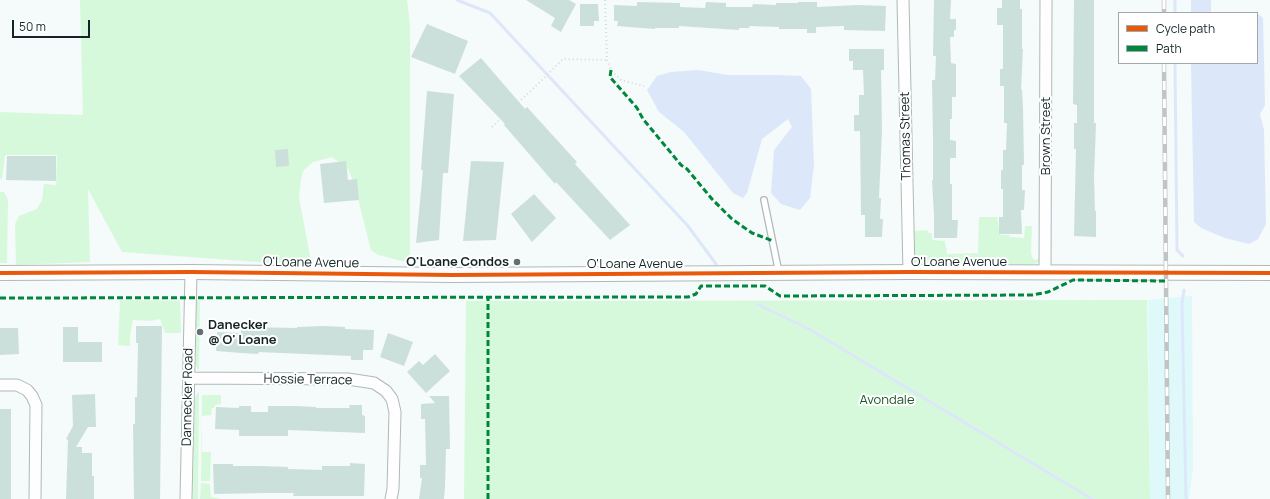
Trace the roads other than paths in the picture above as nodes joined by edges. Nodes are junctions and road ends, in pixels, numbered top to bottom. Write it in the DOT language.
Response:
graph roads {
  1 [pos="903,0"];
  2 [pos="1046,0"];
  3 [pos="764,200"];
  4 [pos="191,272"];
  5 [pos="909,272"];
  6 [pos="1045,272"];
  7 [pos="0,273"];
  8 [pos="779,273"];
  9 [pos="1270,273"];
  10 [pos="189,378"];
  11 [pos="0,385"];
  12 [pos="35,499"];
  13 [pos="186,499"];
  14 [pos="391,499"];
  1 -- 5 [label="street, Thomas Street"];
  2 -- 6 [label="street, Brown Street"];
  3 -- 8 [label="lane"];
  4 -- 7 [label="street, O'Loane Avenue"];
  4 -- 8 [label="street, O'Loane Avenue"];
  4 -- 10 [label="street, Dannecker Road"];
  5 -- 6 [label="street, O'Loane Avenue"];
  5 -- 8 [label="street, O'Loane Avenue"];
  6 -- 9 [label="street, O'Loane Avenue"];
  10 -- 13 [label="street, Dannecker Road"];
  10 -- 14 [label="street, Hossie Terrace"];
  11 -- 12 [label="street"];
}
